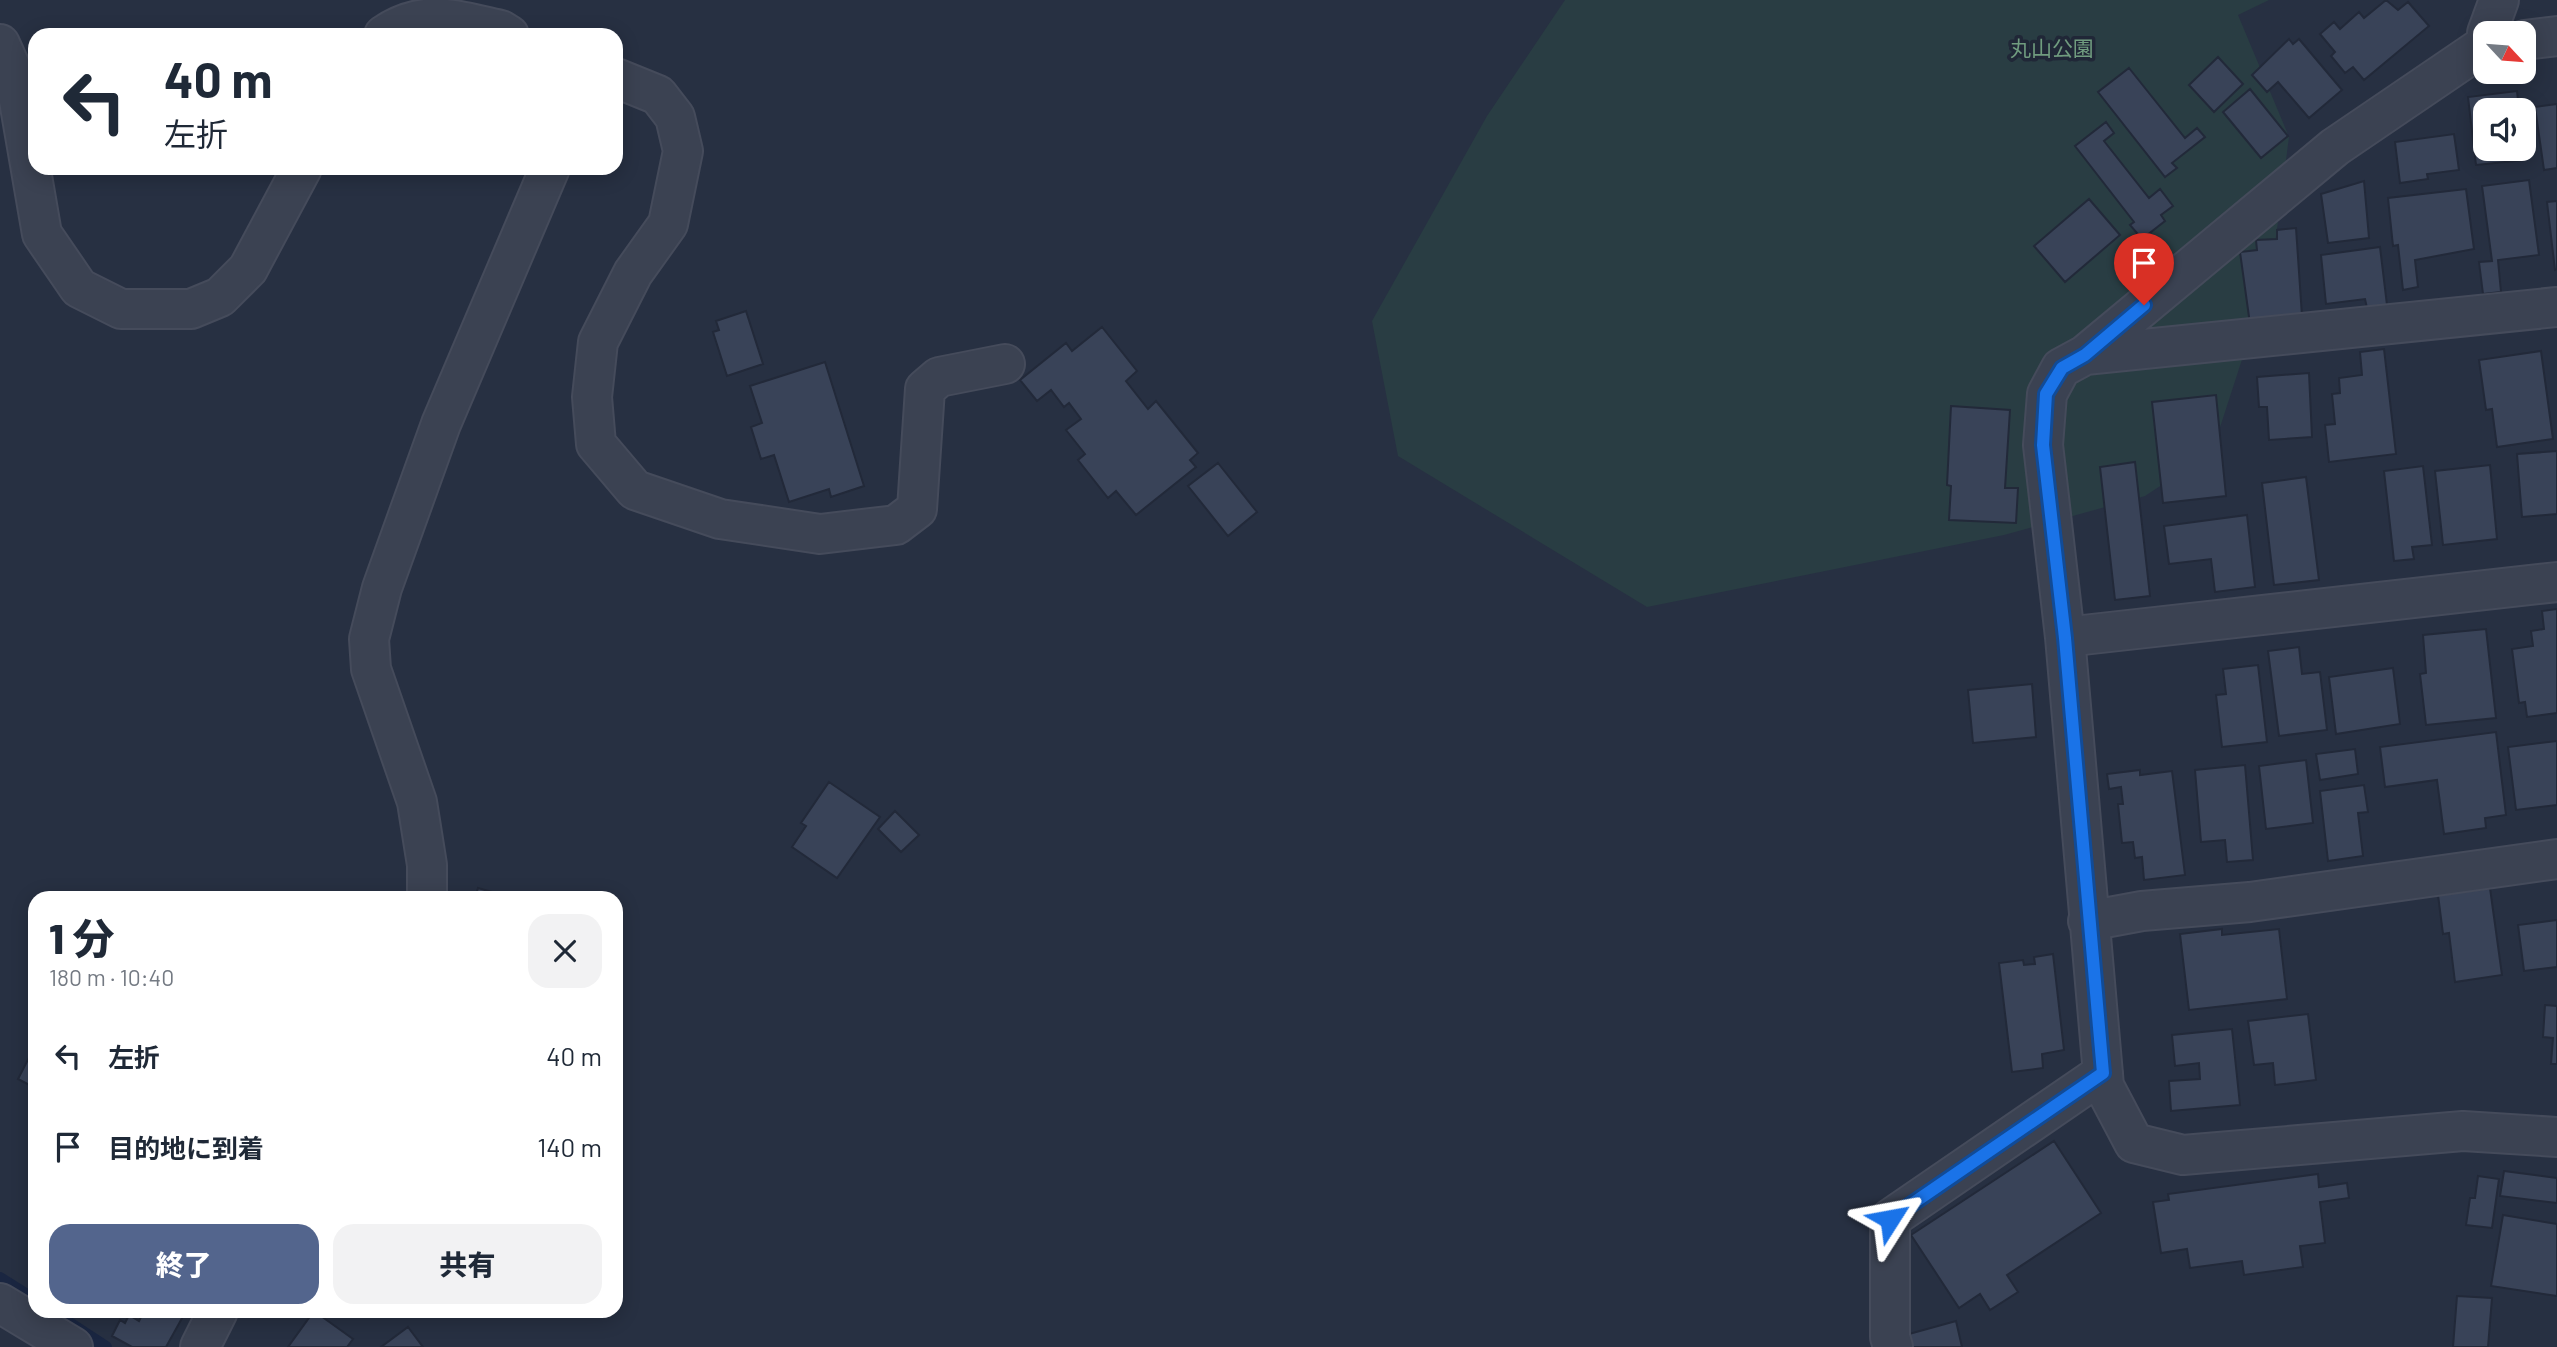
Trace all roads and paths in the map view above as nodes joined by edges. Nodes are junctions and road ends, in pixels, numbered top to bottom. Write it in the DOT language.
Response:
graph roads {
  1 [pos="2499,0"];
  2 [pos="2492,21"];
  3 [pos="394,28"];
  4 [pos="491,28"];
  5 [pos="2557,36"];
  6 [pos="2536,39"];
  7 [pos="0,44"];
  8 [pos="2473,49"];
  9 [pos="623,81"];
  10 [pos="28,153"];
  11 [pos="32,175"];
  12 [pos="298,175"];
  13 [pos="547,175"];
  14 [pos="2557,307"];
  15 [pos="2085,355"];
  16 [pos="1004,364"];
  17 [pos="2557,582"];
  18 [pos="2065,638"];
  19 [pos="2557,859"];
  20 [pos="427,891"];
  21 [pos="2088,921"];
  22 [pos="2103,1073"];
  23 [pos="2557,1137"];
  24 [pos="0,1303"];
  25 [pos="214,1318"];
  26 [pos="72,1347"];
  27 [pos="200,1347"];
  28 [pos="1893,1347"];
  1 -- 2 [label="street"];
  3 -- 4 [label="street"];
  5 -- 6 [label="street"];
  7 -- 10 [label="street"];
  8 -- 15 [label="street"];
  9 -- 16 [label="street"];
  11 -- 12 [label="street"];
  13 -- 20 [label="street"];
  14 -- 15 [label="street"];
  15 -- 18 [label="street"];
  17 -- 18 [label="street"];
  18 -- 21 [label="street"];
  19 -- 21 [label="street"];
  21 -- 22 [label="street"];
  22 -- 23 [label="street"];
  22 -- 28 [label="street"];
  24 -- 26 [label="street"];
  25 -- 27 [label="street"];
}
